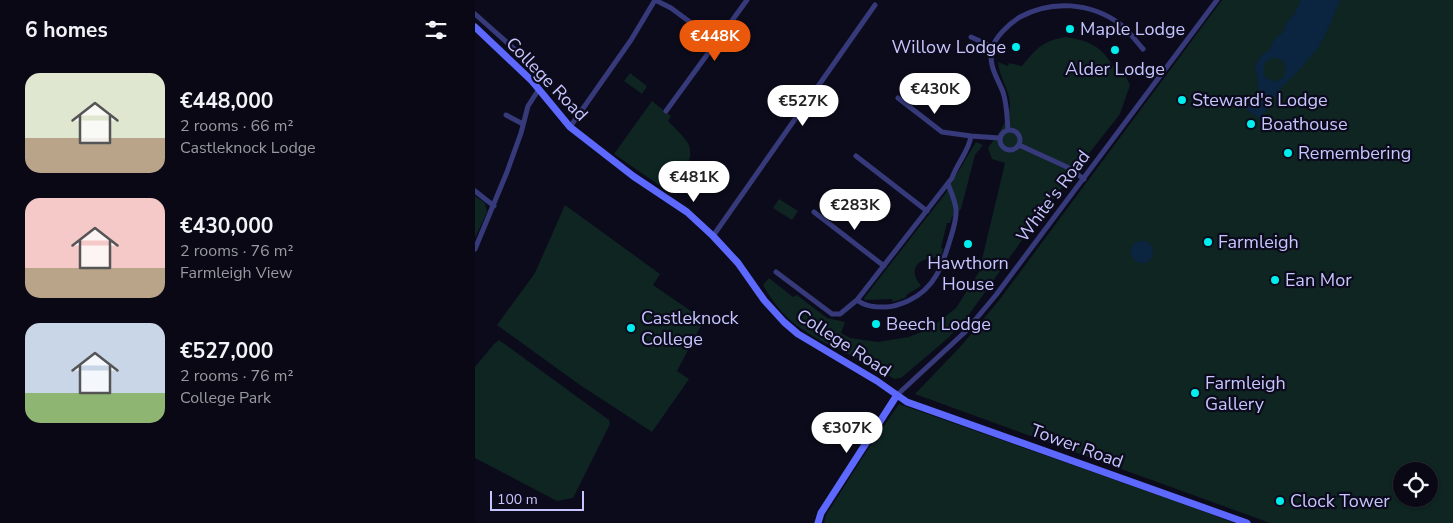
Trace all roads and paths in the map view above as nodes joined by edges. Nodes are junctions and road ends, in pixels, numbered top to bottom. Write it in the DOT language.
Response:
graph roads {
  1 [pos="655,0"];
  2 [pos="747,0"];
  3 [pos="1217,0"];
  4 [pos="875,5"];
  5 [pos="475,14"];
  6 [pos="475,27"];
  7 [pos="490,28"];
  8 [pos="484,35"];
  9 [pos="971,37"];
  10 [pos="717,42"];
  11 [pos="993,48"];
  12 [pos="1143,50"];
  13 [pos="521,55"];
  14 [pos="539,89"];
  15 [pos="898,98"];
  16 [pos="666,111"];
  17 [pos="506,116"];
  18 [pos="523,124"];
  19 [pos="570,127"];
  20 [pos="1008,130"];
  21 [pos="971,136"];
  22 [pos="999,138"];
  23 [pos="1019,145"];
  24 [pos="856,156"];
  25 [pos="1084,178"];
  26 [pos="948,184"];
  27 [pos="475,191"];
  28 [pos="494,206"];
  29 [pos="927,211"];
  30 [pos="814,212"];
  31 [pos="713,236"];
  32 [pos="475,249"];
  33 [pos="884,266"];
  34 [pos="776,272"];
  35 [pos="857,300"];
  36 [pos="897,396"];
  37 [pos="818,523"];
  38 [pos="1247,523"];
  1 -- 10 [label="street"];
  1 -- 19 [label="street"];
  2 -- 10 [label="street"];
  3 -- 25 [label="street, White's Road"];
  4 -- 31 [label="street"];
  5 -- 7 [label="street"];
  6 -- 8 [label="street, College Road"];
  7 -- 8 [label="street"];
  7 -- 13 [label="street"];
  8 -- 14 [label="street, College Road"];
  9 -- 11 [label="street"];
  10 -- 16 [label="street"];
  11 -- 12 [label="street"];
  11 -- 20 [label="street"];
  14 -- 18 [label="street"];
  14 -- 19 [label="street, College Road"];
  15 -- 21 [label="street"];
  17 -- 18 [label="street"];
  18 -- 28 [label="street"];
  19 -- 31 [label="street, College Road"];
  20 -- 22 [label="street"];
  20 -- 23 [label="street"];
  21 -- 22 [label="street"];
  21 -- 26 [label="street"];
  22 -- 23 [label="street"];
  23 -- 25 [label="street"];
  24 -- 29 [label="street"];
  25 -- 36 [label="street, White's Road"];
  26 -- 29 [label="street"];
  26 -- 35 [label="street"];
  27 -- 28 [label="street"];
  28 -- 32 [label="street"];
  29 -- 33 [label="street"];
  30 -- 33 [label="street"];
  31 -- 36 [label="street, College Road"];
  33 -- 35 [label="street"];
  34 -- 35 [label="street"];
  36 -- 37 [label="street"];
  36 -- 38 [label="street, Tower Road"];
}
